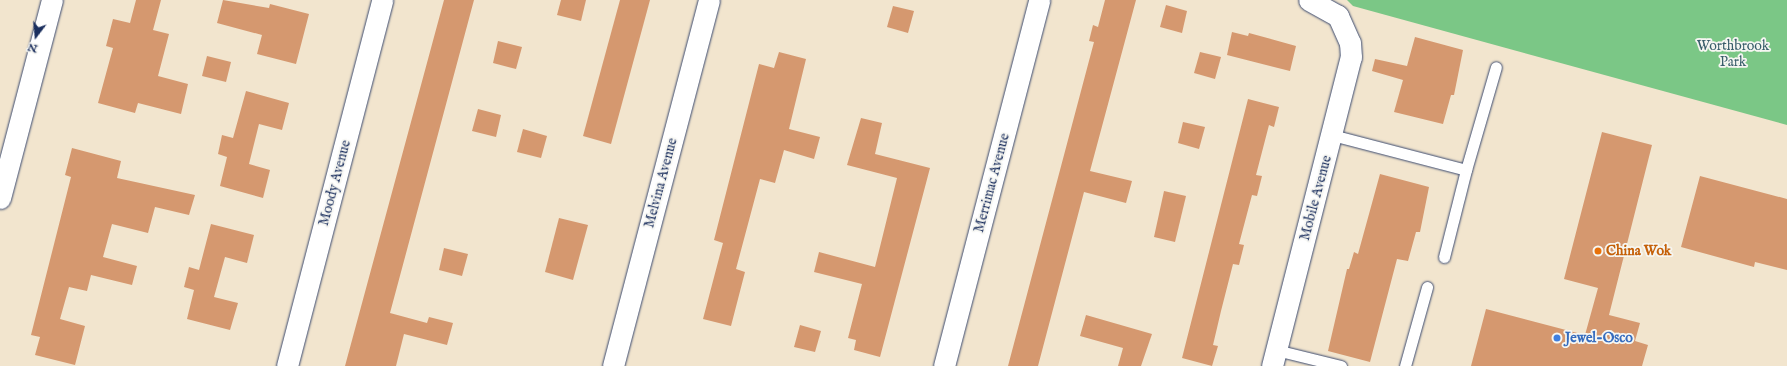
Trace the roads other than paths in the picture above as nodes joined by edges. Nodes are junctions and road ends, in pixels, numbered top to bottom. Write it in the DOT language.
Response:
graph roads {
  1 [pos="52,0"];
  2 [pos="382,0"];
  3 [pos="709,0"];
  4 [pos="1039,0"];
  5 [pos="1309,0"];
  6 [pos="1496,67"];
  7 [pos="1332,135"];
  8 [pos="1466,170"];
  9 [pos="0,198"];
  10 [pos="1444,257"];
  11 [pos="1427,287"];
  12 [pos="1274,358"];
  13 [pos="287,366"];
  14 [pos="613,366"];
  15 [pos="944,366"];
  16 [pos="1341,366"];
  17 [pos="1406,366"];
  1 -- 9 [label="street"];
  2 -- 13 [label="street, Moody Avenue"];
  3 -- 14 [label="street, Melvina Avenue"];
  4 -- 15 [label="street, Merrimac Avenue"];
  5 -- 7 [label="street, Mobile Avenue"];
  6 -- 8 [label="lane"];
  7 -- 8 [label="lane"];
  7 -- 12 [label="street, Mobile Avenue"];
  8 -- 10 [label="lane"];
  11 -- 17 [label="lane"];
  12 -- 16 [label="lane"];
}
